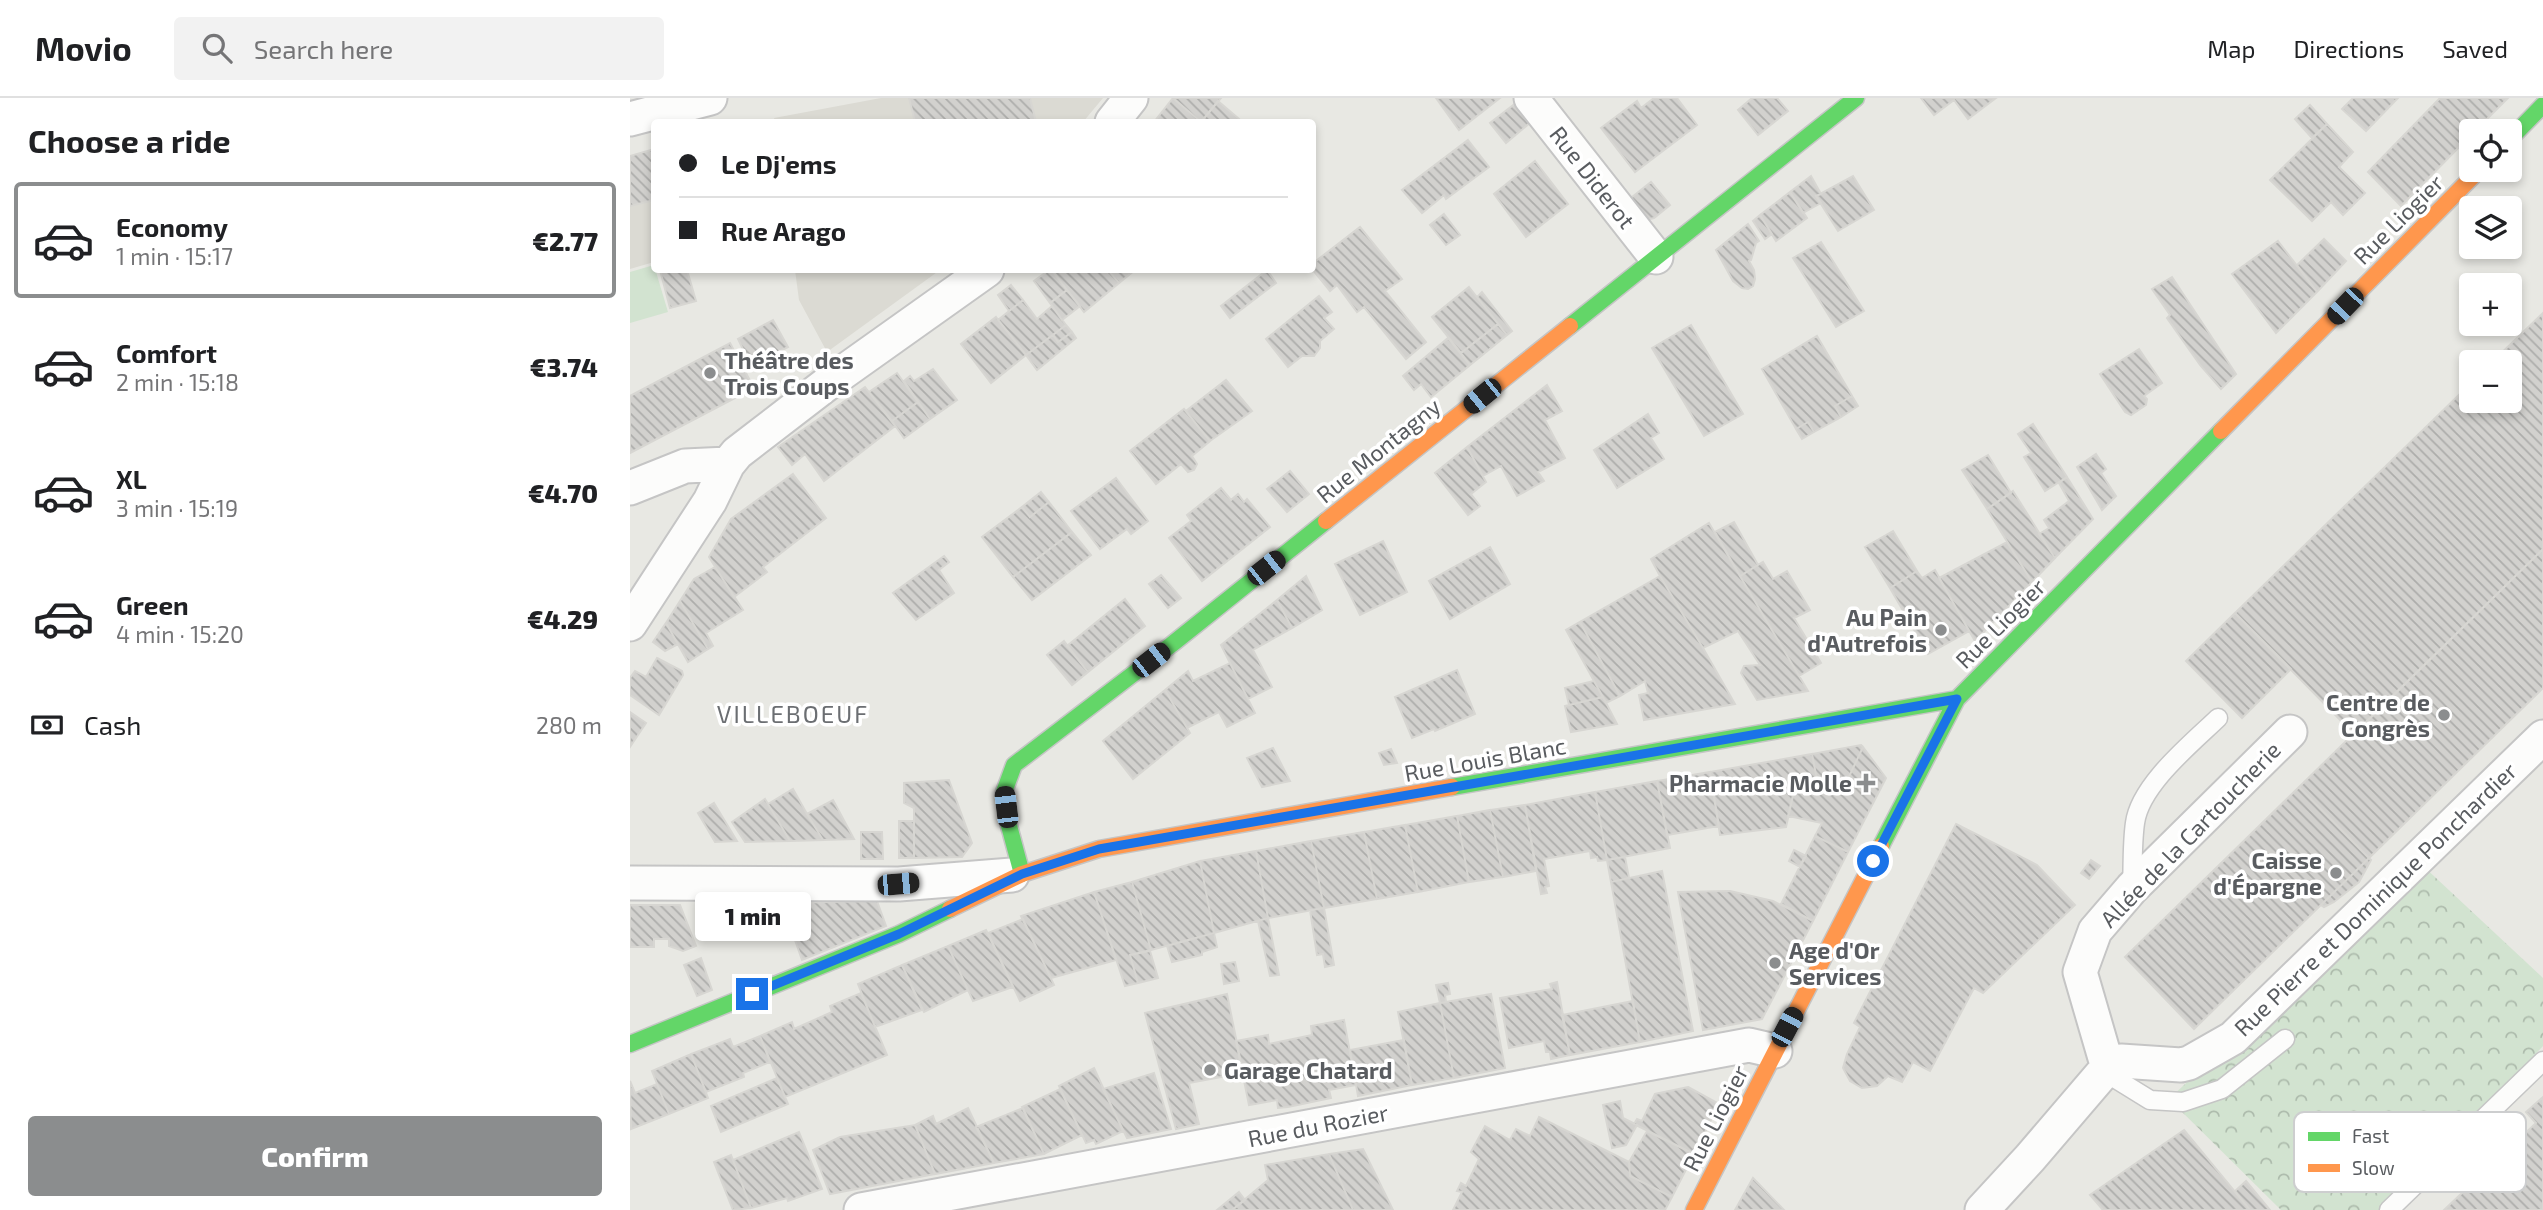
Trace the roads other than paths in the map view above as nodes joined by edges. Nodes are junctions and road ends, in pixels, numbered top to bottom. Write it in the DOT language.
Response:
graph roads {
  1 [pos="710,98"];
  2 [pos="1131,98"];
  3 [pos="1531,98"];
  4 [pos="1856,98"];
  5 [pos="2543,105"];
  6 [pos="630,118"];
  7 [pos="1114,119"];
  8 [pos="2522,127"];
  9 [pos="2467,182"];
  10 [pos="1656,257"];
  11 [pos="983,273"];
  12 [pos="728,464"];
  13 [pos="630,488"];
  14 [pos="630,624"];
  15 [pos="1957,699"];
  16 [pos="2218,718"];
  17 [pos="2290,732"];
  18 [pos="2543,737"];
  19 [pos="1022,874"];
  20 [pos="630,883"];
  21 [pos="2132,888"];
  22 [pos="2285,1039"];
  23 [pos="630,1044"];
  24 [pos="1775,1051"];
  25 [pos="2543,1060"];
  26 [pos="2111,1068"];
  27 [pos="2490,1112"];
  28 [pos="2407,1192"];
  29 [pos="861,1210"];
  30 [pos="1693,1210"];
  31 [pos="1982,1210"];
  32 [pos="2389,1210"];
  1 -- 6 [label="street"];
  2 -- 7 [label="street"];
  3 -- 10 [label="street, Rue Diderot"];
  4 -- 10 [label="street, Rue Montagny"];
  5 -- 8 [label="street"];
  9 -- 15 [label="street, Rue Liogier"];
  10 -- 19 [label="street, Rue Montagny"];
  11 -- 12 [label="street"];
  12 -- 13 [label="street"];
  12 -- 14 [label="street"];
  15 -- 19 [label="street, Rue Louis Blanc"];
  15 -- 24 [label="street, Rue Liogier"];
  16 -- 21 [label="lane"];
  17 -- 21 [label="street, Allée de la Cartoucherie"];
  18 -- 26 [label="street, Rue Pierre et Dominique Ponchardier"];
  19 -- 20 [label="street"];
  19 -- 23 [label="street, Rue Louis Blanc"];
  21 -- 26 [label="street, Allée de la Cartoucherie"];
  22 -- 26 [label="lane"];
  24 -- 29 [label="street, Rue du Rozier"];
  24 -- 30 [label="street, Rue Liogier"];
  25 -- 27 [label="lane"];
  26 -- 31 [label="street"];
  28 -- 32 [label="lane"];
}
